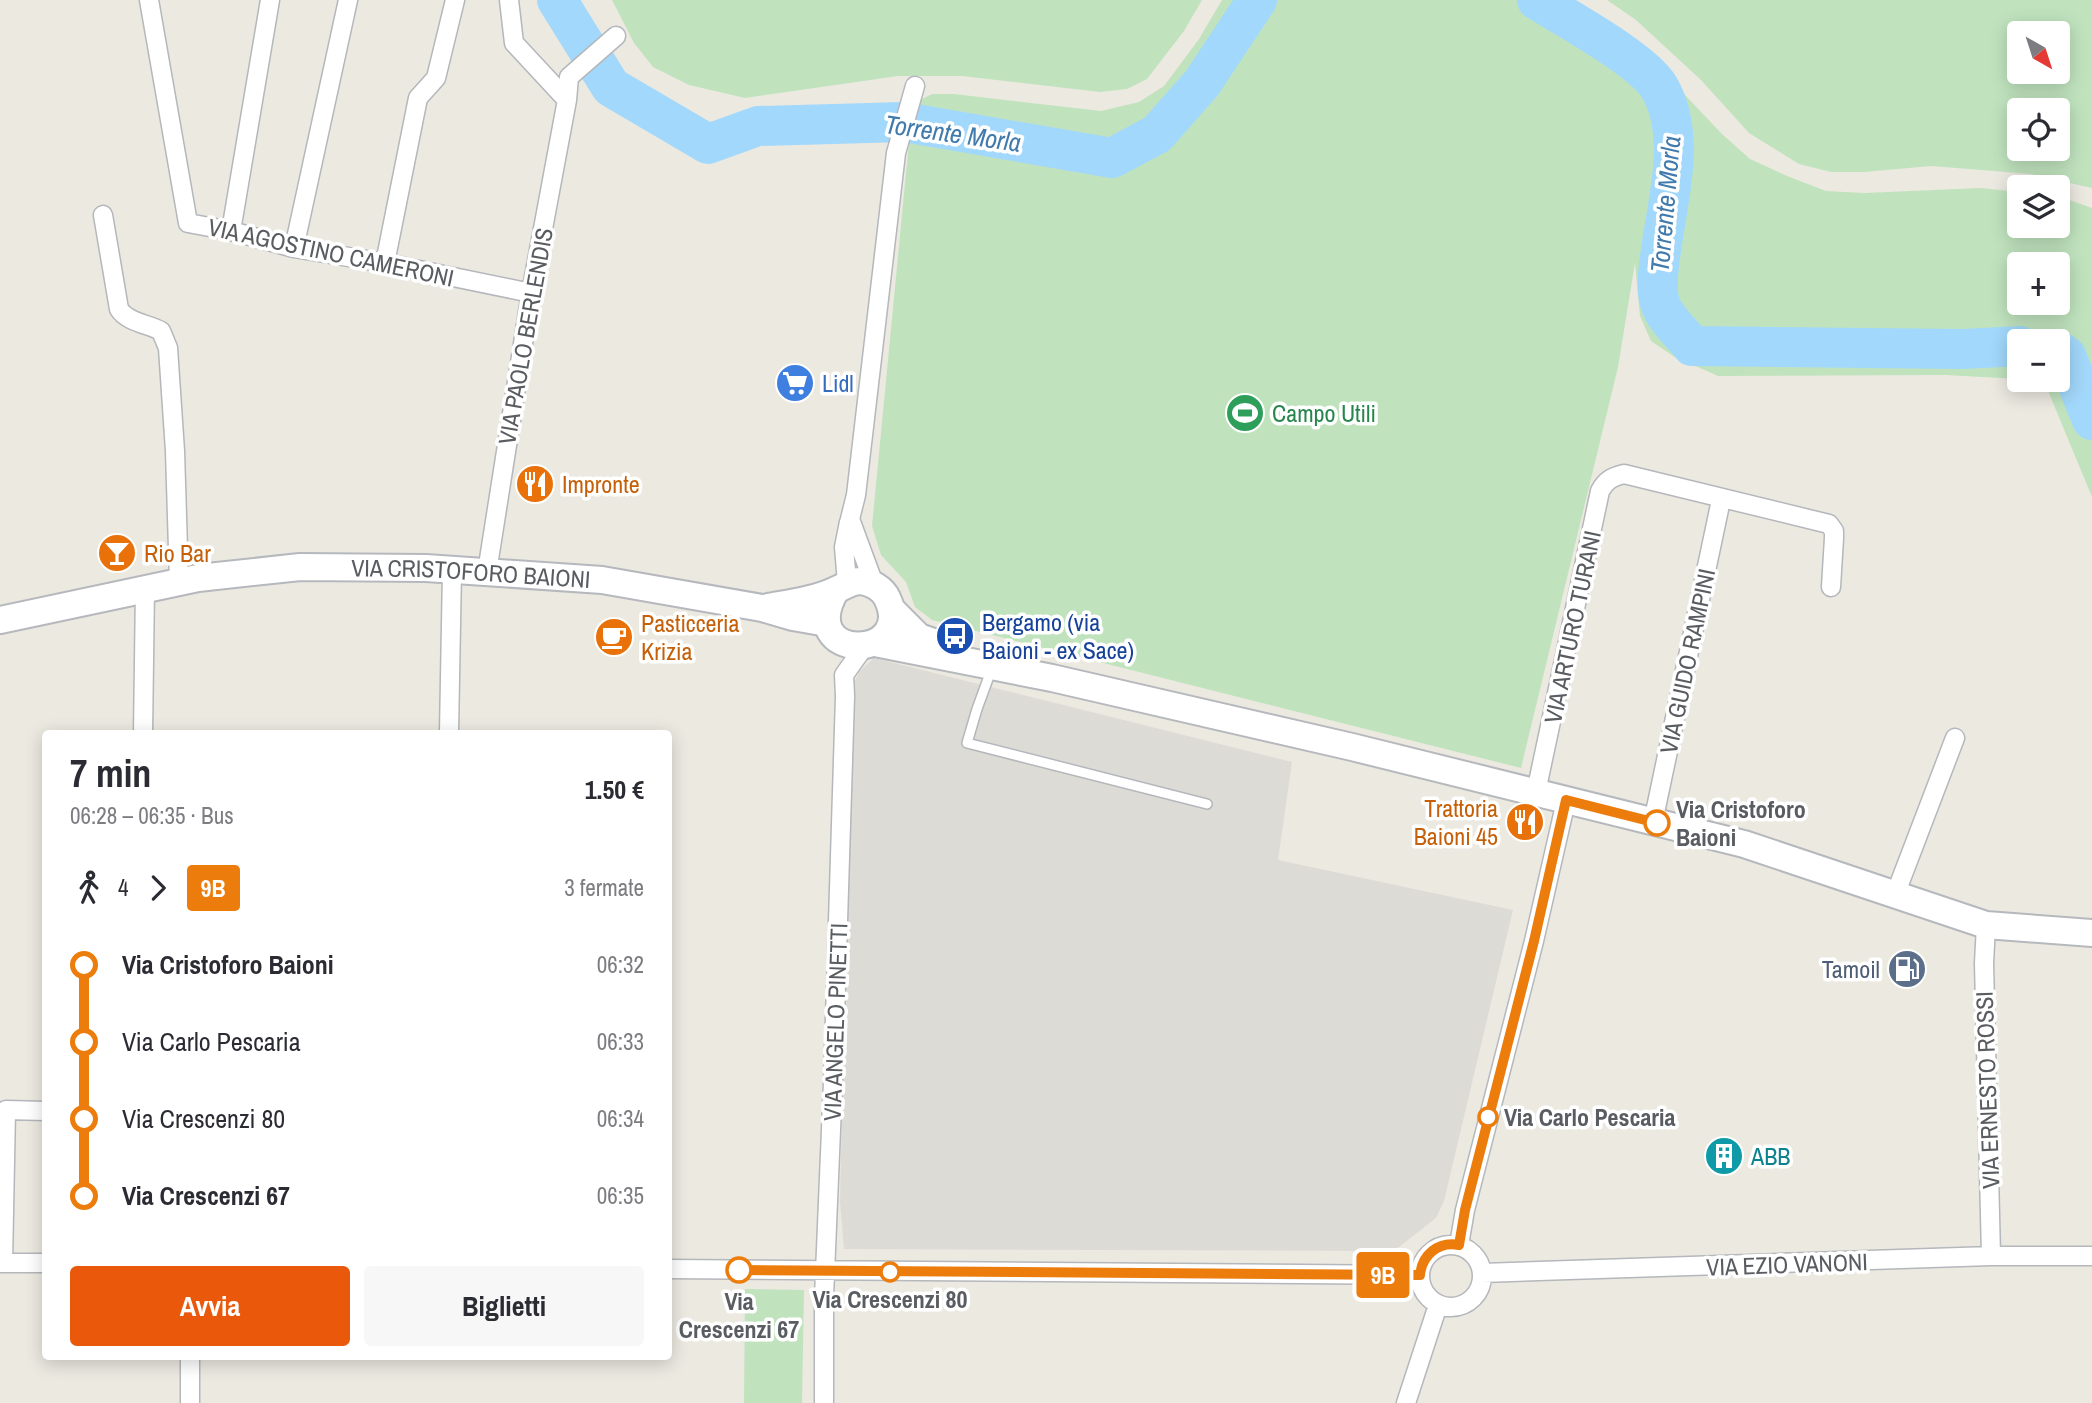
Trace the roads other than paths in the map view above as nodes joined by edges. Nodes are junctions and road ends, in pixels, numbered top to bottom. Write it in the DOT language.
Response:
graph roads {
  1 [pos="149,0"];
  2 [pos="270,0"];
  3 [pos="348,0"];
  4 [pos="454,0"];
  5 [pos="509,0"];
  6 [pos="611,41"];
  7 [pos="913,93"];
  8 [pos="567,100"];
  9 [pos="103,215"];
  10 [pos="231,231"];
  11 [pos="294,248"];
  12 [pos="385,263"];
  13 [pos="531,293"];
  14 [pos="1721,500"];
  15 [pos="850,519"];
  16 [pos="452,570"];
  17 [pos="487,572"];
  18 [pos="179,582"];
  19 [pos="874,584"];
  20 [pos="842,587"];
  21 [pos="1831,587"];
  22 [pos="145,589"];
  23 [pos="762,608"];
  24 [pos="892,610"];
  25 [pos="0,620"];
  26 [pos="827,623"];
  27 [pos="869,645"];
  28 [pos="1002,668"];
  29 [pos="143,730"];
  30 [pos="449,730"];
  31 [pos="1955,738"];
  32 [pos="1536,792"];
  33 [pos="1566,800"];
  34 [pos="1207,804"];
  35 [pos="1653,822"];
  36 [pos="1895,895"];
  37 [pos="1986,925"];
  38 [pos="2092,933"];
  39 [pos="42,1111"];
  40 [pos="1459,1245"];
  41 [pos="1991,1256"];
  42 [pos="2092,1256"];
  43 [pos="1,1263"];
  44 [pos="42,1264"];
  45 [pos="672,1269"];
  46 [pos="825,1272"];
  47 [pos="1482,1273"];
  48 [pos="1420,1275"];
  49 [pos="1438,1305"];
  50 [pos="190,1360"];
  51 [pos="190,1403"];
  52 [pos="824,1403"];
  53 [pos="1406,1403"];
  1 -- 10 [label="street, VIA AGOSTINO CAMERONI"];
  2 -- 10 [label="street"];
  3 -- 11 [label="street"];
  4 -- 12 [label="street"];
  5 -- 8 [label="street"];
  6 -- 8 [label="street, VIA PAOLO BERLENDIS"];
  7 -- 15 [label="street"];
  8 -- 13 [label="street, VIA PAOLO BERLENDIS"];
  9 -- 18 [label="street"];
  10 -- 11 [label="street, VIA AGOSTINO CAMERONI"];
  11 -- 12 [label="street, VIA AGOSTINO CAMERONI"];
  12 -- 13 [label="street, VIA AGOSTINO CAMERONI"];
  13 -- 17 [label="street, VIA PAOLO BERLENDIS"];
  14 -- 21 [label="street"];
  14 -- 32 [label="street, VIA ARTURO TURANI"];
  14 -- 35 [label="street, VIA GUIDO RAMPINI"];
  15 -- 19 [label="street"];
  15 -- 20 [label="street"];
  16 -- 17 [label="street, VIA CRISTOFORO BAIONI"];
  16 -- 18 [label="street, VIA CRISTOFORO BAIONI"];
  16 -- 30 [label="street"];
  17 -- 23 [label="street, VIA CRISTOFORO BAIONI"];
  18 -- 22 [label="street, VIA CRISTOFORO BAIONI"];
  19 -- 20 [label="street, VIA CRISTOFORO BAIONI"];
  19 -- 24 [label="street"];
  20 -- 23 [label="street, VIA CRISTOFORO BAIONI"];
  20 -- 26 [label="street"];
  22 -- 25 [label="street, VIA CRISTOFORO BAIONI"];
  22 -- 29 [label="street"];
  23 -- 26 [label="street, VIA CRISTOFORO BAIONI"];
  24 -- 27 [label="street"];
  24 -- 28 [label="street"];
  26 -- 27 [label="street"];
  27 -- 28 [label="street"];
  27 -- 46 [label="street, VIA ANGELO PINETTI"];
  28 -- 32 [label="street"];
  28 -- 34 [label="lane"];
  31 -- 36 [label="street"];
  32 -- 33 [label="street"];
  33 -- 35 [label="street"];
  33 -- 40 [label="street"];
  35 -- 36 [label="street"];
  36 -- 37 [label="street"];
  37 -- 38 [label="street"];
  37 -- 41 [label="street, VIA ERNESTO ROSSI"];
  39 -- 43 [label="street"];
  40 -- 47 [label="street"];
  40 -- 48 [label="street"];
  41 -- 42 [label="street, VIA EZIO VANONI"];
  41 -- 47 [label="street, VIA EZIO VANONI"];
  43 -- 44 [label="street"];
  45 -- 46 [label="street"];
  46 -- 48 [label="street"];
  46 -- 52 [label="street, VIA ANGELO PINETTI"];
  47 -- 49 [label="street"];
  48 -- 49 [label="street"];
  49 -- 53 [label="street"];
  50 -- 51 [label="street"];
}
